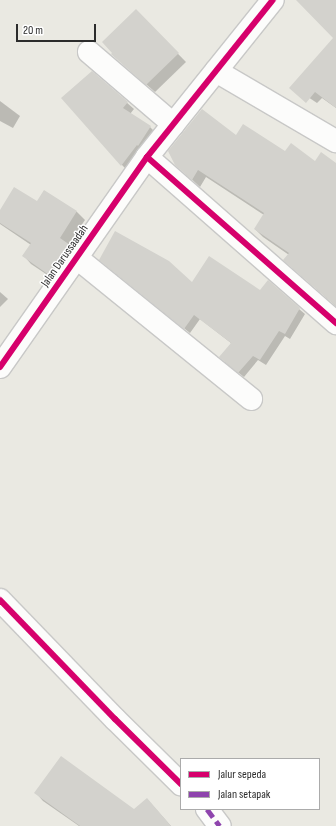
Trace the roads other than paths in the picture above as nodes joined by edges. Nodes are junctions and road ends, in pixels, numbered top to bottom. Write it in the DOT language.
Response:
graph roads {
  1 [pos="273,0"];
  2 [pos="89,52"];
  3 [pos="216,71"];
  4 [pos="173,124"];
  5 [pos="336,141"];
  6 [pos="148,157"];
  7 [pos="77,258"];
  8 [pos="336,323"];
  9 [pos="0,367"];
  10 [pos="251,399"];
  11 [pos="0,600"];
  12 [pos="180,783"];
  13 [pos="208,810"];
  14 [pos="220,826"];
  1 -- 3 [label="street, Jalan Darussaadah"];
  2 -- 4 [label="street"];
  3 -- 4 [label="street, Jalan Darussaadah"];
  3 -- 5 [label="street"];
  4 -- 6 [label="street, Jalan Darussaadah"];
  6 -- 7 [label="street, Jalan Darussaadah"];
  6 -- 8 [label="street"];
  7 -- 9 [label="street, Jalan Darussaadah"];
  7 -- 10 [label="street"];
  11 -- 12 [label="street"];
  13 -- 14 [label="street"];
}
